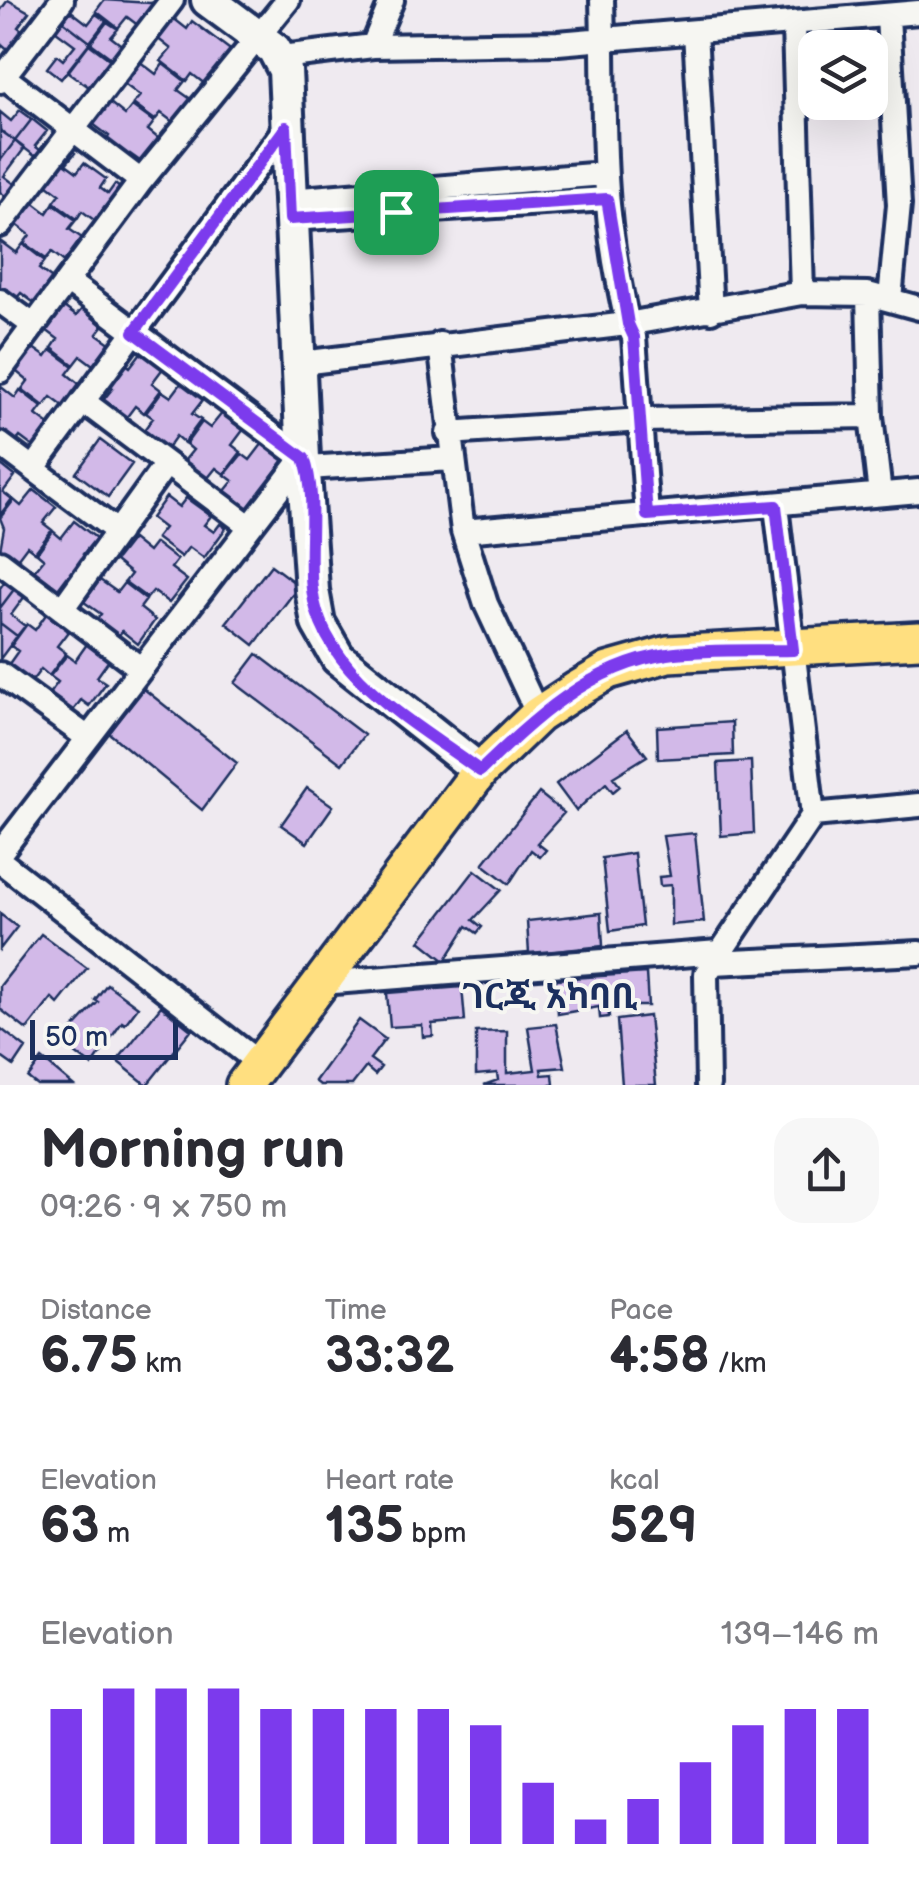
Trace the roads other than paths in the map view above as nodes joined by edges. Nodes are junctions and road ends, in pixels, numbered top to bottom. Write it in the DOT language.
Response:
graph roads {
  1 [pos="172,0"];
  2 [pos="208,0"];
  3 [pos="288,0"];
  4 [pos="392,0"];
  5 [pos="602,0"];
  6 [pos="55,3"];
  7 [pos="919,12"];
  8 [pos="888,17"];
  9 [pos="794,26"];
  10 [pos="695,32"];
  11 [pos="603,39"];
  12 [pos="373,46"];
  13 [pos="270,47"];
  14 [pos="1,77"];
  15 [pos="286,127"];
  16 [pos="72,130"];
  17 [pos="908,139"];
  18 [pos="604,174"];
  19 [pos="142,182"];
  20 [pos="607,199"];
  21 [pos="909,204"];
  22 [pos="290,210"];
  23 [pos="0,225"];
  24 [pos="67,281"];
  25 [pos="802,293"];
  26 [pos="879,296"];
  27 [pos="0,301"];
  28 [pos="919,308"];
  29 [pos="711,311"];
  30 [pos="628,324"];
  31 [pos="32,326"];
  32 [pos="134,332"];
  33 [pos="440,344"];
  34 [pos="301,363"];
  35 [pos="0,370"];
  36 [pos="83,401"];
  37 [pos="871,416"];
  38 [pos="642,420"];
  39 [pos="448,433"];
  40 [pos="0,444"];
  41 [pos="452,459"];
  42 [pos="305,463"];
  43 [pos="166,464"];
  44 [pos="32,470"];
  45 [pos="919,491"];
  46 [pos="880,494"];
  47 [pos="776,506"];
  48 [pos="647,515"];
  49 [pos="248,525"];
  50 [pos="463,531"];
  51 [pos="118,532"];
  52 [pos="0,562"];
  53 [pos="62,609"];
  54 [pos="919,640"];
  55 [pos="793,650"];
  56 [pos="140,668"];
  57 [pos="4,686"];
  58 [pos="538,715"];
  59 [pos="88,738"];
  60 [pos="480,771"];
  61 [pos="919,805"];
  62 [pos="812,815"];
  63 [pos="0,857"];
  64 [pos="919,953"];
  65 [pos="716,957"];
  66 [pos="322,983"];
  67 [pos="252,1075"];
  68 [pos="708,1085"];
  1 -- 16 [label="street"];
  2 -- 13 [label="street"];
  3 -- 13 [label="street"];
  4 -- 12 [label="street"];
  5 -- 11 [label="street"];
  6 -- 14 [label="street"];
  7 -- 8 [label="street"];
  8 -- 9 [label="street"];
  8 -- 17 [label="street"];
  9 -- 10 [label="street"];
  9 -- 25 [label="street"];
  10 -- 11 [label="street"];
  10 -- 29 [label="street"];
  11 -- 12 [label="street"];
  11 -- 18 [label="street"];
  12 -- 13 [label="street"];
  13 -- 15 [label="street"];
  13 -- 19 [label="street"];
  14 -- 16 [label="street"];
  15 -- 22 [label="street"];
  15 -- 32 [label="street"];
  16 -- 19 [label="street"];
  16 -- 23 [label="street"];
  17 -- 21 [label="street"];
  18 -- 20 [label="street"];
  18 -- 22 [label="street"];
  19 -- 24 [label="street"];
  20 -- 22 [label="street"];
  20 -- 30 [label="street"];
  21 -- 26 [label="street"];
  22 -- 34 [label="street"];
  24 -- 31 [label="street"];
  24 -- 32 [label="street"];
  25 -- 26 [label="street"];
  25 -- 29 [label="street"];
  26 -- 28 [label="street"];
  26 -- 37 [label="street"];
  27 -- 31 [label="street"];
  29 -- 30 [label="street"];
  30 -- 33 [label="street"];
  30 -- 38 [label="street"];
  31 -- 35 [label="street"];
  32 -- 36 [label="street"];
  32 -- 42 [label="street"];
  33 -- 34 [label="street"];
  33 -- 39 [label="street"];
  34 -- 42 [label="street"];
  36 -- 43 [label="street"];
  36 -- 44 [label="street"];
  37 -- 38 [label="street"];
  37 -- 46 [label="street"];
  38 -- 39 [label="street"];
  38 -- 48 [label="street"];
  39 -- 41 [label="street"];
  40 -- 44 [label="street"];
  41 -- 42 [label="street"];
  41 -- 50 [label="street"];
  42 -- 49 [label="street"];
  42 -- 60 [label="street"];
  43 -- 49 [label="street"];
  43 -- 51 [label="street"];
  44 -- 51 [label="street"];
  45 -- 46 [label="street"];
  46 -- 47 [label="street"];
  47 -- 48 [label="street"];
  47 -- 55 [label="street"];
  48 -- 50 [label="street"];
  49 -- 56 [label="street"];
  50 -- 58 [label="street"];
  51 -- 53 [label="street"];
  52 -- 53 [label="street"];
  53 -- 56 [label="street"];
  54 -- 55 [label="main road"];
  55 -- 58 [label="main road"];
  55 -- 62 [label="street"];
  56 -- 59 [label="street"];
  57 -- 59 [label="street"];
  58 -- 60 [label="main road"];
  59 -- 63 [label="street"];
  60 -- 66 [label="main road"];
  61 -- 62 [label="street"];
  62 -- 65 [label="street"];
  63 -- 67 [label="street"];
  64 -- 65 [label="street"];
  65 -- 66 [label="street"];
  65 -- 68 [label="street"];
  66 -- 67 [label="main road"];
}
